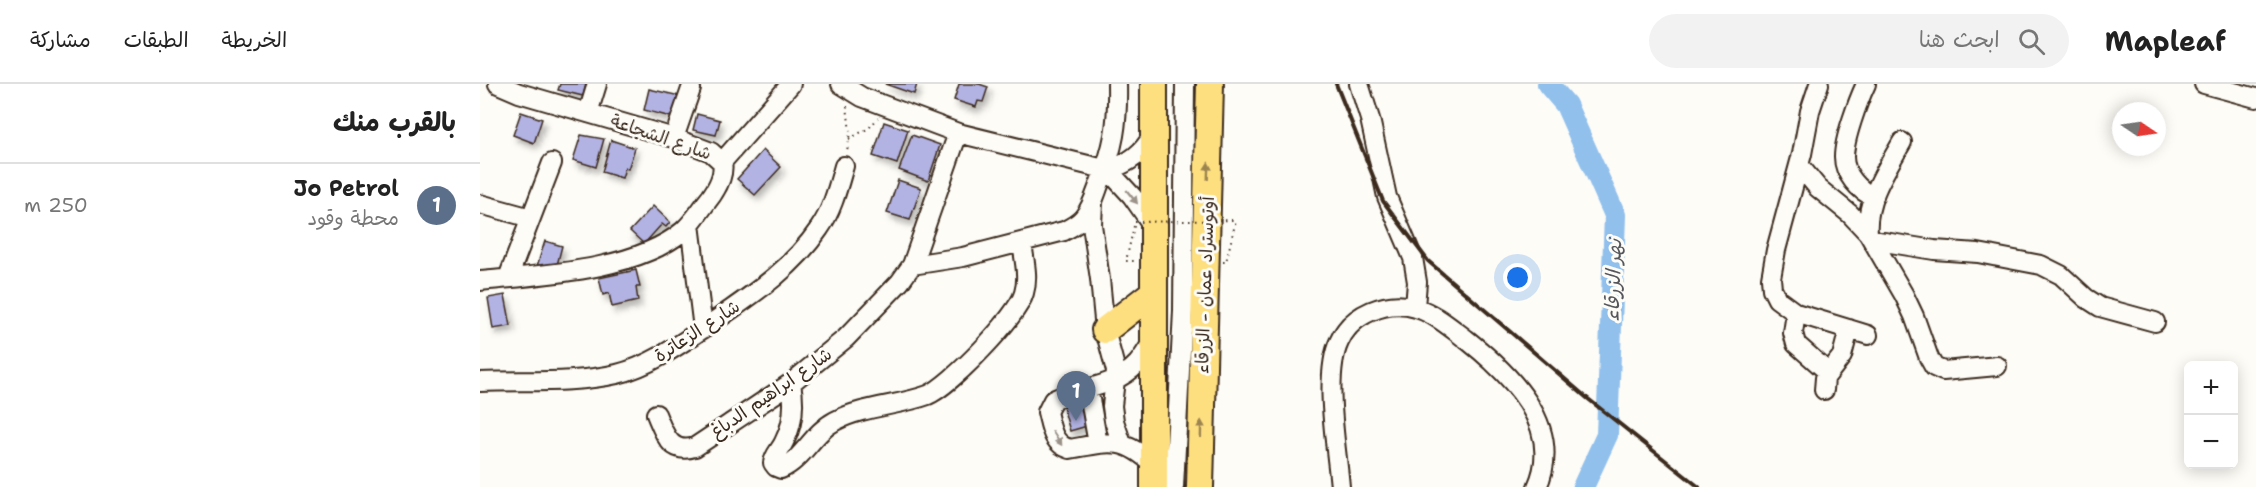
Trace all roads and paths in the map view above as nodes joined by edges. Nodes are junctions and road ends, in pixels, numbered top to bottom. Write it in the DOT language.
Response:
graph roads {
  1 [pos="498,84"];
  2 [pos="597,84"];
  3 [pos="791,84"];
  4 [pos="1104,84"];
  5 [pos="1117,84"];
  6 [pos="1154,84"];
  7 [pos="1185,84"];
  8 [pos="1191,84"];
  9 [pos="1210,84"];
  10 [pos="1359,84"];
  11 [pos="1819,84"];
  12 [pos="1866,84"];
  13 [pos="2204,84"];
  14 [pos="691,89"];
  15 [pos="843,92"];
  16 [pos="2256,98"];
  17 [pos="588,113"];
  18 [pos="882,115"];
  19 [pos="958,133"];
  20 [pos="1154,133"];
  21 [pos="674,138"];
  22 [pos="1902,142"];
  23 [pos="1111,152"];
  24 [pos="722,162"];
  25 [pos="552,163"];
  26 [pos="844,165"];
  27 [pos="1799,165"];
  28 [pos="1107,170"];
  29 [pos="1874,197"];
  30 [pos="1093,201"];
  31 [pos="480,204"];
  32 [pos="531,218"];
  33 [pos="690,224"];
  34 [pos="1144,224"];
  35 [pos="1870,236"];
  36 [pos="1022,243"];
  37 [pos="1126,261"];
  38 [pos="1227,262"];
  39 [pos="912,265"];
  40 [pos="508,278"];
  41 [pos="480,280"];
  42 [pos="1154,292"];
  43 [pos="1415,307"];
  44 [pos="1796,313"];
  45 [pos="2155,322"];
  46 [pos="703,329"];
  47 [pos="1849,329"];
  48 [pos="1105,330"];
  49 [pos="1868,335"];
  50 [pos="1153,341"];
  51 [pos="1996,366"];
  52 [pos="1116,379"];
  53 [pos="480,382"];
  54 [pos="791,383"];
  55 [pos="1088,388"];
  56 [pos="656,414"];
  57 [pos="1098,444"];
  58 [pos="1122,444"];
  59 [pos="1154,476"];
  60 [pos="1174,487"];
  61 [pos="1180,487"];
  62 [pos="1200,487"];
  63 [pos="1340,487"];
  64 [pos="1537,487"];
  1 -- 17 [label="street, شارع الشجاعة"];
  2 -- 17 [label="street"];
  3 -- 24 [label="street, شارع الشجاعة"];
  4 -- 23 [label="street"];
  5 -- 23 [label="street"];
  6 -- 20 [label="highway"];
  7 -- 60 [label="street"];
  8 -- 61 [label="street"];
  62 -- 9 [label="highway, أوتوستراد عمان - الزرقاء, one-way"];
  10 -- 43 [label="street"];
  11 -- 27 [label="street"];
  12 -- 29 [label="street"];
  13 -- 16 [label="street"];
  14 -- 21 [label="street"];
  15 -- 18 [label="path"];
  15 -- 19 [label="street"];
  17 -- 21 [label="street, شارع الشجاعة"];
  19 -- 28 [label="street"];
  19 -- 39 [label="street, شارع ابراهيم الدباغ"];
  20 -- 28 [label="street"];
  20 -- 34 [label="highway"];
  21 -- 24 [label="street, شارع الشجاعة"];
  22 -- 29 [label="street"];
  23 -- 28 [label="street"];
  24 -- 33 [label="street"];
  25 -- 32 [label="street"];
  26 -- 46 [label="street, شارع الزعاترة"];
  27 -- 35 [label="street"];
  27 -- 44 [label="street"];
  28 -- 30 [label="street"];
  28 -- 34 [label="street, one-way"];
  29 -- 35 [label="street"];
  30 -- 36 [label="street"];
  30 -- 48 [label="street"];
  31 -- 32 [label="street"];
  32 -- 40 [label="street"];
  33 -- 40 [label="street"];
  33 -- 46 [label="street"];
  34 -- 37 [label="path"];
  34 -- 38 [label="path, bridge"];
  34 -- 42 [label="highway"];
  35 -- 45 [label="street"];
  35 -- 51 [label="street"];
  36 -- 39 [label="street"];
  36 -- 54 [label="street"];
  39 -- 54 [label="street, شارع ابراهيم الدباغ"];
  40 -- 41 [label="street"];
  42 -- 48 [label="highway"];
  42 -- 50 [label="highway"];
  43 -- 63 [label="street"];
  43 -- 64 [label="street"];
  44 -- 47 [label="street"];
  44 -- 47 [label="street"];
  46 -- 53 [label="street, شارع الزعاترة"];
  47 -- 49 [label="street"];
  48 -- 52 [label="street"];
  50 -- 52 [label="street"];
  50 -- 59 [label="highway"];
  52 -- 55 [label="street"];
  52 -- 58 [label="street"];
  54 -- 56 [label="street, شارع ابراهيم الدباغ"];
  55 -- 57 [label="street"];
  55 -- 57 [label="street, one-way"];
  57 -- 58 [label="street"];
  58 -- 59 [label="street"];
}
